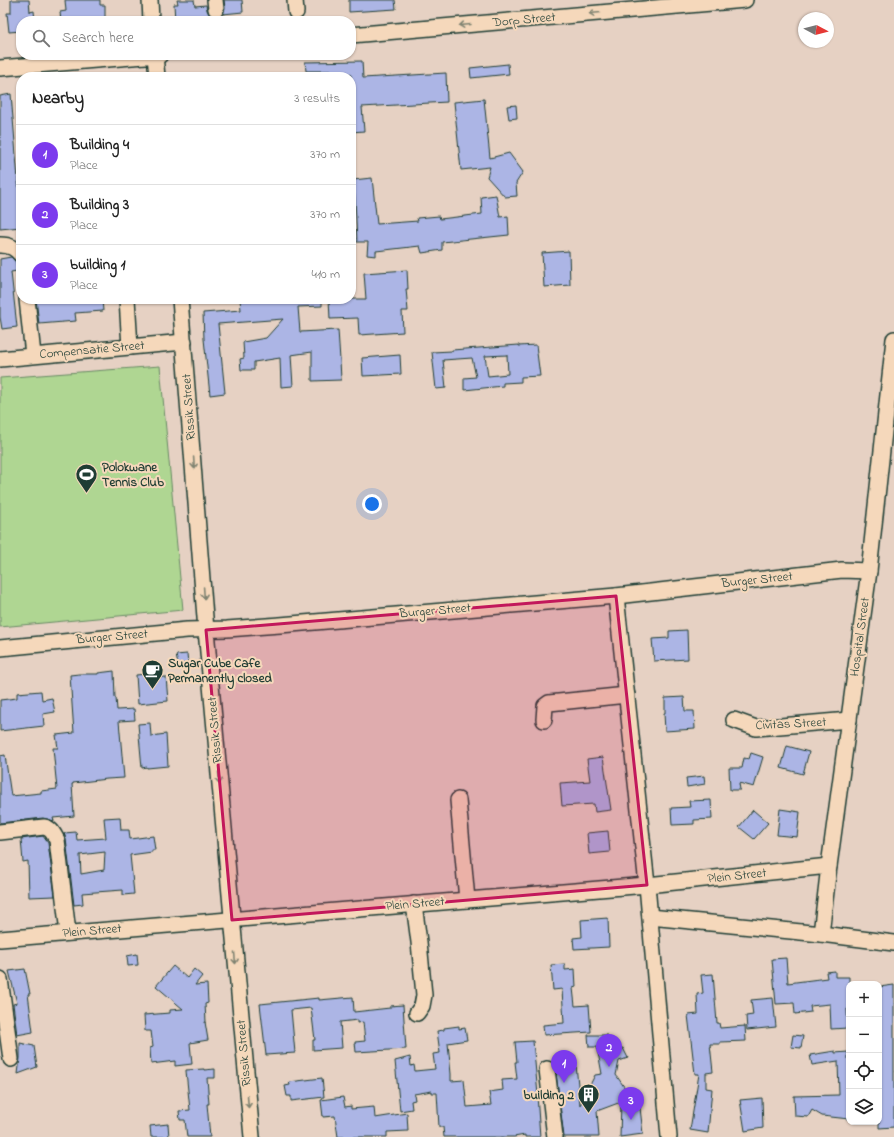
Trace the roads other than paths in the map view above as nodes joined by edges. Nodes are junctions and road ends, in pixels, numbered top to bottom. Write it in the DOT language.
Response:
graph roads {
  1 [pos="150,0"];
  2 [pos="745,0"];
  3 [pos="151,16"];
  4 [pos="356,35"];
  5 [pos="88,60"];
  6 [pos="157,60"];
  7 [pos="0,68"];
  8 [pos="157,72"];
  9 [pos="0,245"];
  10 [pos="16,249"];
  11 [pos="28,304"];
  12 [pos="127,304"];
  13 [pos="180,304"];
  14 [pos="894,340"];
  15 [pos="184,342"];
  16 [pos="130,347"];
  17 [pos="33,355"];
  18 [pos="0,359"];
  19 [pos="869,571"];
  20 [pos="616,596"];
  21 [pos="206,630"];
  22 [pos="0,648"];
  23 [pos="627,695"];
  24 [pos="544,720"];
  25 [pos="734,720"];
  26 [pos="849,720"];
  27 [pos="458,800"];
  28 [pos="0,832"];
  29 [pos="829,866"];
  30 [pos="647,885"];
  31 [pos="467,900"];
  32 [pos="414,904"];
  33 [pos="650,917"];
  34 [pos="232,920"];
  35 [pos="68,933"];
  36 [pos="821,934"];
  37 [pos="0,939"];
  38 [pos="894,943"];
  39 [pos="0,979"];
  40 [pos="417,1013"];
  41 [pos="11,1059"];
  42 [pos="547,1069"];
  43 [pos="252,1137"];
  44 [pos="555,1137"];
  45 [pos="669,1137"];
  1 -- 3 [label="street"];
  2 -- 4 [label="street, Dorp Street, one-way"];
  5 -- 7 [label="street"];
  6 -- 8 [label="street"];
  9 -- 10 [label="street"];
  11 -- 17 [label="street"];
  12 -- 16 [label="street"];
  13 -- 15 [label="street, Rissik Street"];
  14 -- 19 [label="street, Hospital Street"];
  15 -- 16 [label="street, Compensatie Street"];
  15 -- 21 [label="street, Rissik Street, one-way"];
  16 -- 17 [label="street, Compensatie Street"];
  17 -- 18 [label="street, Compensatie Street"];
  19 -- 20 [label="street, Burger Street"];
  19 -- 26 [label="street, Hospital Street"];
  20 -- 21 [label="street, Burger Street"];
  20 -- 23 [label="street"];
  21 -- 22 [label="street, Burger Street"];
  21 -- 34 [label="street, Rissik Street, one-way"];
  23 -- 24 [label="street"];
  23 -- 30 [label="street"];
  25 -- 26 [label="street, Civitas Street"];
  26 -- 29 [label="street, Hospital Street"];
  27 -- 31 [label="street"];
  28 -- 35 [label="street"];
  29 -- 30 [label="street, Plein Street"];
  29 -- 36 [label="street, Hospital Street"];
  30 -- 31 [label="street, Plein Street"];
  30 -- 33 [label="street"];
  31 -- 32 [label="street, Plein Street"];
  32 -- 34 [label="street, Plein Street"];
  32 -- 40 [label="street"];
  33 -- 36 [label="street"];
  33 -- 45 [label="street"];
  34 -- 35 [label="street, Plein Street"];
  34 -- 43 [label="street, Rissik Street, one-way"];
  35 -- 37 [label="street, Plein Street"];
  36 -- 38 [label="street"];
  39 -- 41 [label="street"];
  42 -- 44 [label="street"];
}
